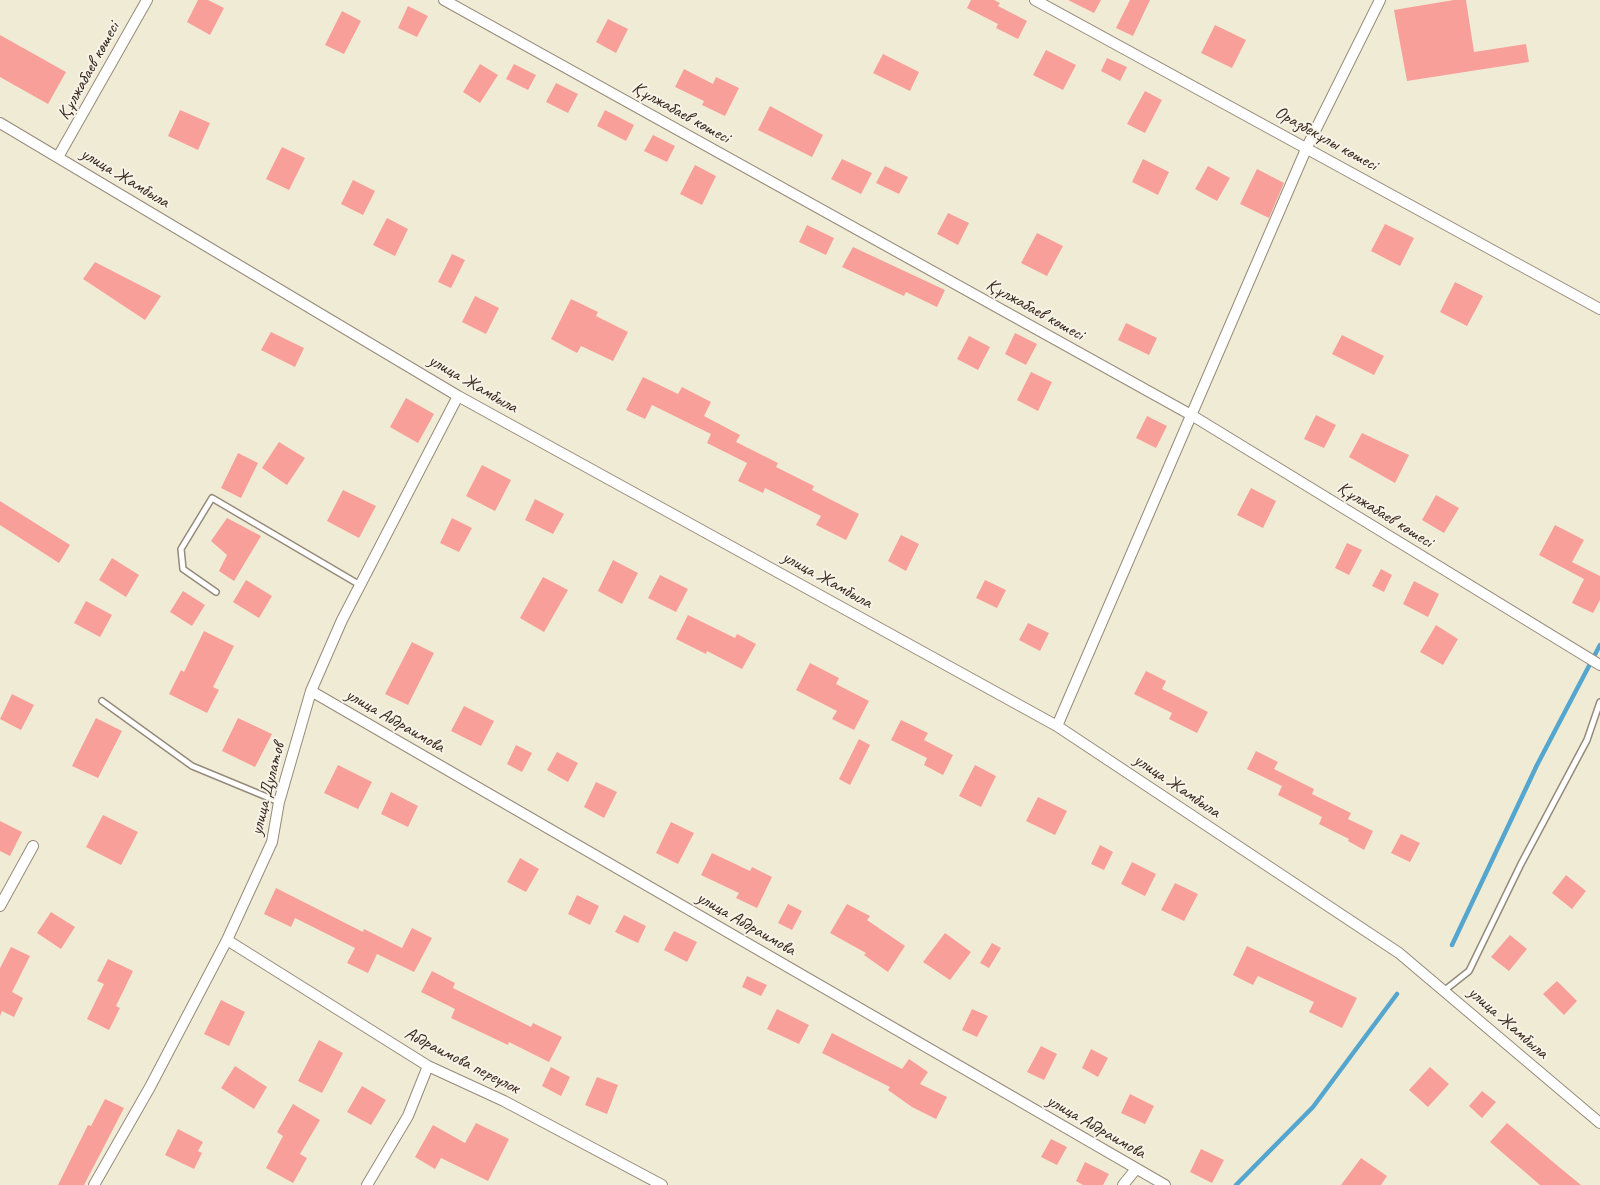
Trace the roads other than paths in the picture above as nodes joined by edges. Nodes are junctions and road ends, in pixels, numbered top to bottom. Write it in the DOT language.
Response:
graph roads {
  1 [pos="147,0"];
  2 [pos="444,0"];
  3 [pos="1035,0"];
  4 [pos="1380,0"];
  5 [pos="0,123"];
  6 [pos="1307,147"];
  7 [pos="58,157"];
  8 [pos="1600,309"];
  9 [pos="458,396"];
  10 [pos="1193,416"];
  11 [pos="360,585"];
  12 [pos="216,592"];
  13 [pos="1600,665"];
  14 [pos="311,691"];
  15 [pos="102,701"];
  16 [pos="1600,702"];
  17 [pos="1057,726"];
  18 [pos="280,802"];
  19 [pos="33,846"];
  20 [pos="0,906"];
  21 [pos="227,940"];
  22 [pos="1446,990"];
  23 [pos="428,1066"];
  24 [pos="1600,1123"];
  25 [pos="1136,1169"];
  26 [pos="94,1185"];
  27 [pos="367,1185"];
  28 [pos="662,1185"];
  29 [pos="1123,1185"];
  30 [pos="1165,1185"];
  1 -- 7 [label="street, Құлжабаев көшесі"];
  2 -- 10 [label="street, Құлжабаев көшесі"];
  3 -- 6 [label="street, Оразбекұлы көшесі"];
  4 -- 6 [label="street"];
  5 -- 7 [label="street, улица Жамбыла"];
  6 -- 8 [label="street, Оразбекұлы көшесі"];
  6 -- 10 [label="street"];
  7 -- 9 [label="street, улица Жамбыла"];
  9 -- 11 [label="street, улица Дулатов"];
  9 -- 17 [label="street, улица Жамбыла"];
  10 -- 13 [label="street, Құлжабаев көшесі"];
  10 -- 17 [label="street"];
  11 -- 12 [label="lane"];
  11 -- 14 [label="street, улица Дулатов"];
  14 -- 18 [label="street, улица Дулатов"];
  14 -- 25 [label="street, улица Абдраимова"];
  15 -- 18 [label="lane"];
  16 -- 22 [label="lane"];
  17 -- 22 [label="street, улица Жамбыла"];
  18 -- 21 [label="street, улица Дулатов"];
  19 -- 20 [label="street"];
  21 -- 23 [label="street, Абдраимова переулок"];
  21 -- 26 [label="street, улица Дулатов"];
  22 -- 24 [label="street, улица Жамбыла"];
  23 -- 27 [label="street"];
  23 -- 28 [label="street, Абдраимова переулок"];
  25 -- 29 [label="street"];
  25 -- 30 [label="street, улица Абдраимова"];
}
